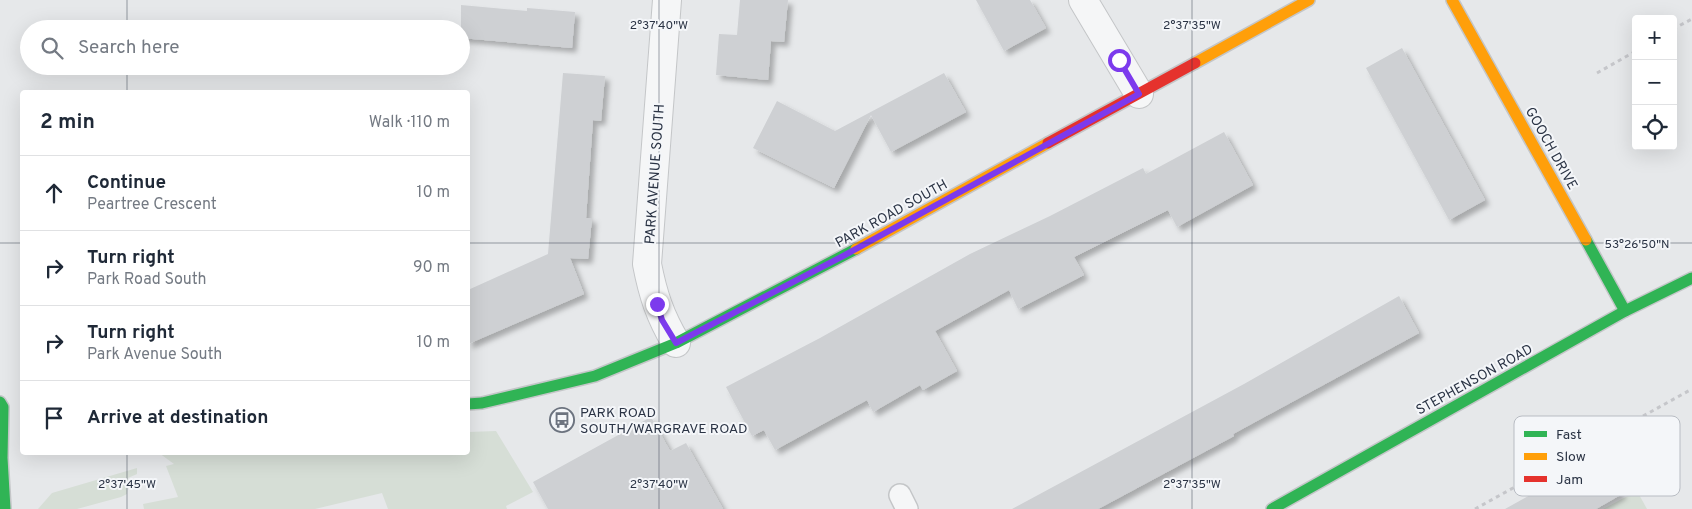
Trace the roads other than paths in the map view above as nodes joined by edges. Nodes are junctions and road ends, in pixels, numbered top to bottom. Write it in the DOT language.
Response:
graph roads {
  1 [pos="667,0"];
  2 [pos="1083,0"];
  3 [pos="1309,0"];
  4 [pos="1452,0"];
  5 [pos="1139,94"];
  6 [pos="1692,278"];
  7 [pos="1625,311"];
  8 [pos="676,343"];
  9 [pos="470,404"];
  10 [pos="5,405"];
  11 [pos="5,509"];
  12 [pos="1272,509"];
  1 -- 8 [label="street, PARK AVENUE SOUTH"];
  2 -- 5 [label="street"];
  3 -- 5 [label="street, PARK ROAD SOUTH"];
  4 -- 7 [label="street, GOOCH DRIVE"];
  5 -- 8 [label="street, PARK ROAD SOUTH"];
  6 -- 7 [label="street, STEPHENSON ROAD"];
  7 -- 12 [label="street, STEPHENSON ROAD"];
  8 -- 9 [label="street, PARK ROAD SOUTH"];
  10 -- 11 [label="street"];
}
